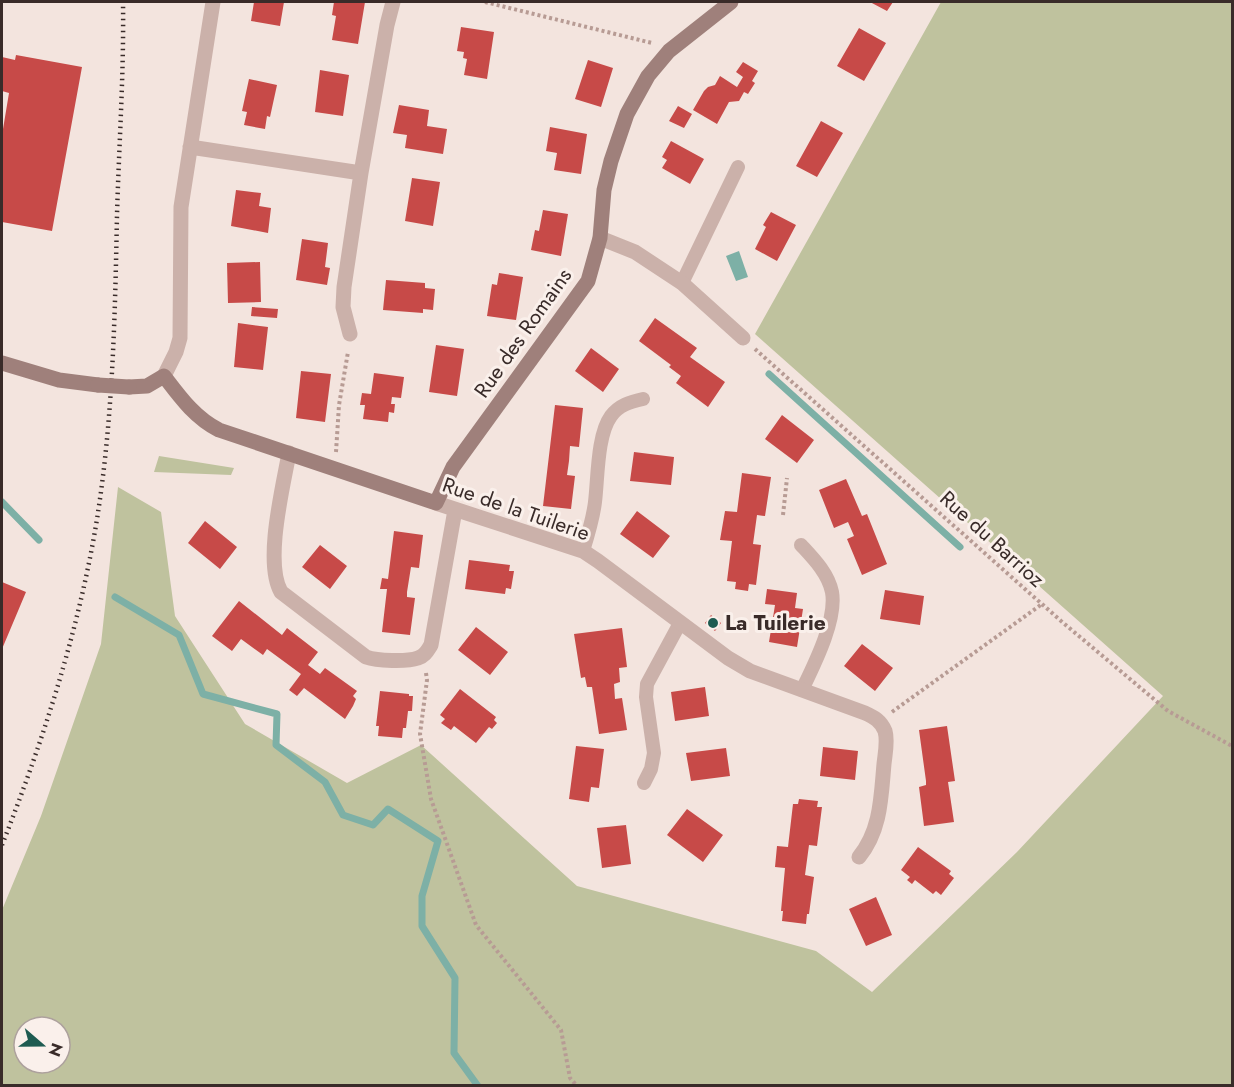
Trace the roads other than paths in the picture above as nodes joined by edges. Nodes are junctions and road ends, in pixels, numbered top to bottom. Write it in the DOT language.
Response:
graph roads {
  1 [pos="213,2"];
  2 [pos="393,2"];
  3 [pos="731,2"];
  4 [pos="190,147"];
  5 [pos="738,167"];
  6 [pos="361,173"];
  7 [pos="600,238"];
  8 [pos="682,283"];
  9 [pos="350,334"];
  10 [pos="743,338"];
  11 [pos="2,363"];
  12 [pos="164,376"];
  13 [pos="643,399"];
  14 [pos="289,453"];
  15 [pos="436,504"];
  16 [pos="455,510"];
  17 [pos="801,545"];
  18 [pos="582,551"];
  19 [pos="680,623"];
  20 [pos="802,690"];
  21 [pos="644,783"];
  22 [pos="859,857"];
  1 -- 4 [label="street"];
  2 -- 6 [label="street"];
  3 -- 7 [label="street, Rue des Romains"];
  4 -- 6 [label="street"];
  4 -- 12 [label="street"];
  5 -- 8 [label="lane"];
  6 -- 9 [label="street"];
  7 -- 8 [label="street"];
  7 -- 15 [label="street, Rue des Romains"];
  8 -- 10 [label="street"];
  11 -- 12 [label="street, bridge"];
  12 -- 14 [label="street, Rue de la Tuilerie"];
  13 -- 18 [label="lane"];
  14 -- 15 [label="street, Rue de la Tuilerie"];
  14 -- 16 [label="street"];
  15 -- 16 [label="street, Rue de la Tuilerie"];
  16 -- 18 [label="street, Rue de la Tuilerie"];
  17 -- 20 [label="lane"];
  18 -- 19 [label="street, Rue de la Tuilerie"];
  19 -- 20 [label="street, Rue de la Tuilerie"];
  19 -- 21 [label="lane"];
  20 -- 22 [label="street, Rue de la Tuilerie"];
}
